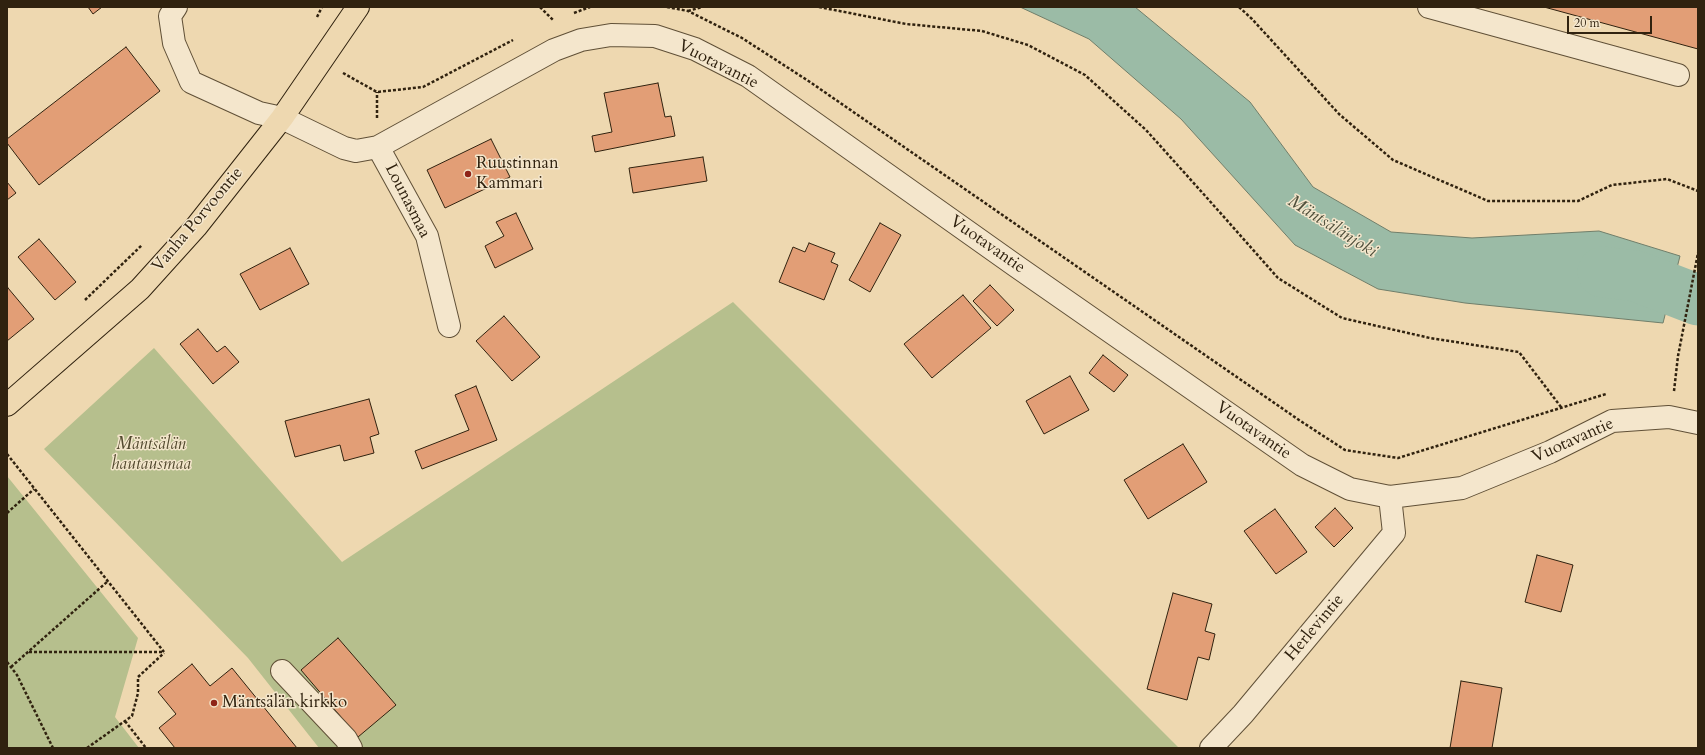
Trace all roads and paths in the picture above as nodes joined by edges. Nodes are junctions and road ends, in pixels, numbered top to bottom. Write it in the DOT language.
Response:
graph roads {
  1 [pos="176,7"];
  2 [pos="358,7"];
  3 [pos="540,7"];
  4 [pos="590,7"];
  5 [pos="667,7"];
  6 [pos="702,7"];
  7 [pos="819,7"];
  8 [pos="1239,7"];
  9 [pos="1429,7"];
  10 [pos="688,11"];
  11 [pos="569,15"];
  12 [pos="549,23"];
  13 [pos="515,39"];
  14 [pos="321,61"];
  15 [pos="1678,75"];
  16 [pos="282,118"];
  17 [pos="378,147"];
  18 [pos="1698,191"];
  19 [pos="142,245"];
  20 [pos="1698,253"];
  21 [pos="80,304"];
  22 [pos="449,326"];
  23 [pos="1674,393"];
  24 [pos="1610,394"];
  25 [pos="7,405"];
  26 [pos="1561,407"];
  27 [pos="1698,423"];
  28 [pos="7,454"];
  29 [pos="34,489"];
  30 [pos="1390,497"];
  31 [pos="7,513"];
  32 [pos="108,581"];
  33 [pos="29,652"];
  34 [pos="164,652"];
  35 [pos="7,662"];
  36 [pos="11,667"];
  37 [pos="282,671"];
  38 [pos="125,720"];
  39 [pos="53,748"];
  40 [pos="87,748"];
  41 [pos="146,748"];
  42 [pos="351,748"];
  43 [pos="1212,748"];
  1 -- 16 [label="street, Vuotavantie"];
  2 -- 14 [label="main road, Vanha Porvoontie"];
  3 -- 12 [label="path"];
  4 -- 11 [label="path"];
  5 -- 10 [label="path"];
  6 -- 10 [label="path"];
  7 -- 26 [label="path"];
  8 -- 18 [label="path"];
  9 -- 15 [label="street"];
  10 -- 26 [label="path"];
  13 -- 14 [label="path"];
  14 -- 16 [label="main road, Vanha Porvoontie"];
  16 -- 17 [label="street, Vuotavantie"];
  16 -- 25 [label="main road, Vanha Porvoontie"];
  17 -- 22 [label="street, Lounasmaa"];
  17 -- 30 [label="street, Vuotavantie"];
  19 -- 21 [label="path"];
  20 -- 23 [label="path"];
  24 -- 26 [label="path"];
  27 -- 30 [label="street, Vuotavantie"];
  28 -- 29 [label="path"];
  29 -- 31 [label="path"];
  29 -- 32 [label="path"];
  30 -- 43 [label="street, Herlevintie"];
  32 -- 33 [label="path"];
  32 -- 34 [label="path"];
  33 -- 34 [label="path"];
  33 -- 36 [label="path"];
  34 -- 38 [label="path"];
  35 -- 36 [label="path"];
  36 -- 39 [label="path"];
  37 -- 42 [label="street"];
  38 -- 40 [label="path"];
  38 -- 41 [label="path"];
}
